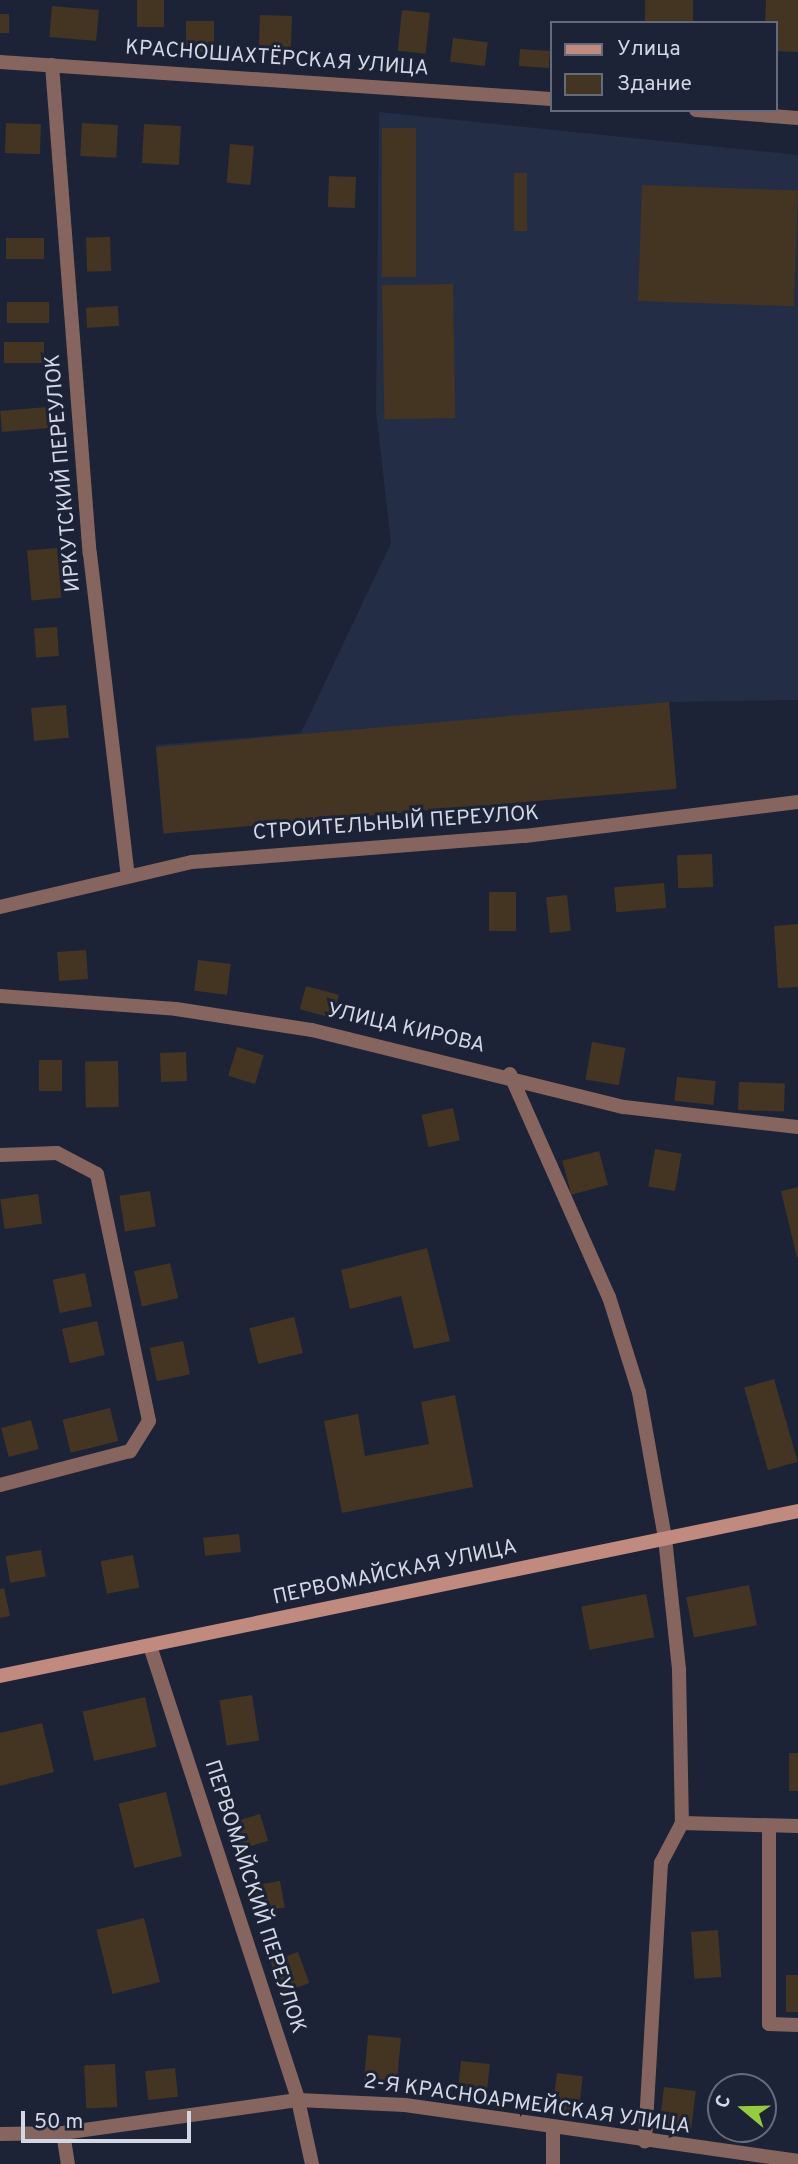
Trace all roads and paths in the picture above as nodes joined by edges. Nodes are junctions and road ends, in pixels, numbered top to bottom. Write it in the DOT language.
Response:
graph roads {
  1 [pos="0,62"];
  2 [pos="52,65"];
  3 [pos="550,99"];
  4 [pos="722,112"];
  5 [pos="798,118"];
  6 [pos="798,802"];
  7 [pos="128,876"];
  8 [pos="0,907"];
  9 [pos="0,996"];
  10 [pos="510,1074"];
  11 [pos="798,1128"];
  12 [pos="0,1155"];
  13 [pos="0,1485"];
  14 [pos="798,1511"];
  15 [pos="665,1538"];
  16 [pos="150,1646"];
  17 [pos="0,1676"];
  18 [pos="682,1822"];
  19 [pos="798,1826"];
  20 [pos="769,1827"];
  21 [pos="798,2025"];
  22 [pos="298,2100"];
  23 [pos="552,2130"];
  24 [pos="63,2133"];
  25 [pos="0,2134"];
  26 [pos="645,2142"];
  27 [pos="798,2161"];
  28 [pos="68,2164"];
  29 [pos="312,2164"];
  30 [pos="553,2164"];
  1 -- 2 [label="street, КРАСНОШАХТЁРСКАЯ УЛИЦА"];
  2 -- 3 [label="street, КРАСНОШАХТЁРСКАЯ УЛИЦА"];
  2 -- 7 [label="street, ИРКУТСКИЙ ПЕРЕУЛОК"];
  4 -- 5 [label="street"];
  6 -- 7 [label="street, СТРОИТЕЛЬНЫЙ ПЕРЕУЛОК"];
  7 -- 8 [label="street, СТРОИТЕЛЬНЫЙ ПЕРЕУЛОК"];
  9 -- 10 [label="street, УЛИЦА КИРОВА"];
  10 -- 11 [label="street, УЛИЦА КИРОВА"];
  10 -- 15 [label="street"];
  12 -- 13 [label="street"];
  14 -- 15 [label="main road, ПЕРВОМАЙСКАЯ УЛИЦА"];
  15 -- 16 [label="main road, ПЕРВОМАЙСКАЯ УЛИЦА"];
  15 -- 18 [label="street"];
  16 -- 17 [label="main road, ПЕРВОМАЙСКАЯ УЛИЦА"];
  16 -- 22 [label="street, ПЕРВОМАЙСКИЙ ПЕРЕУЛОК"];
  18 -- 20 [label="street"];
  18 -- 26 [label="street"];
  19 -- 20 [label="street"];
  20 -- 21 [label="street"];
  22 -- 23 [label="street, 2-Я КРАСНОАРМЕЙСКАЯ УЛИЦА"];
  22 -- 24 [label="street, 2-Я КРАСНОАРМЕЙСКАЯ УЛИЦА"];
  22 -- 29 [label="street, ПЕРВОМАЙСКИЙ ПЕРЕУЛОК"];
  23 -- 26 [label="street, 2-Я КРАСНОАРМЕЙСКАЯ УЛИЦА"];
  23 -- 30 [label="street"];
  24 -- 25 [label="street, 2-Я КРАСНОАРМЕЙСКАЯ УЛИЦА"];
  24 -- 28 [label="street"];
  26 -- 27 [label="street, 2-Я КРАСНОАРМЕЙСКАЯ УЛИЦА"];
}
